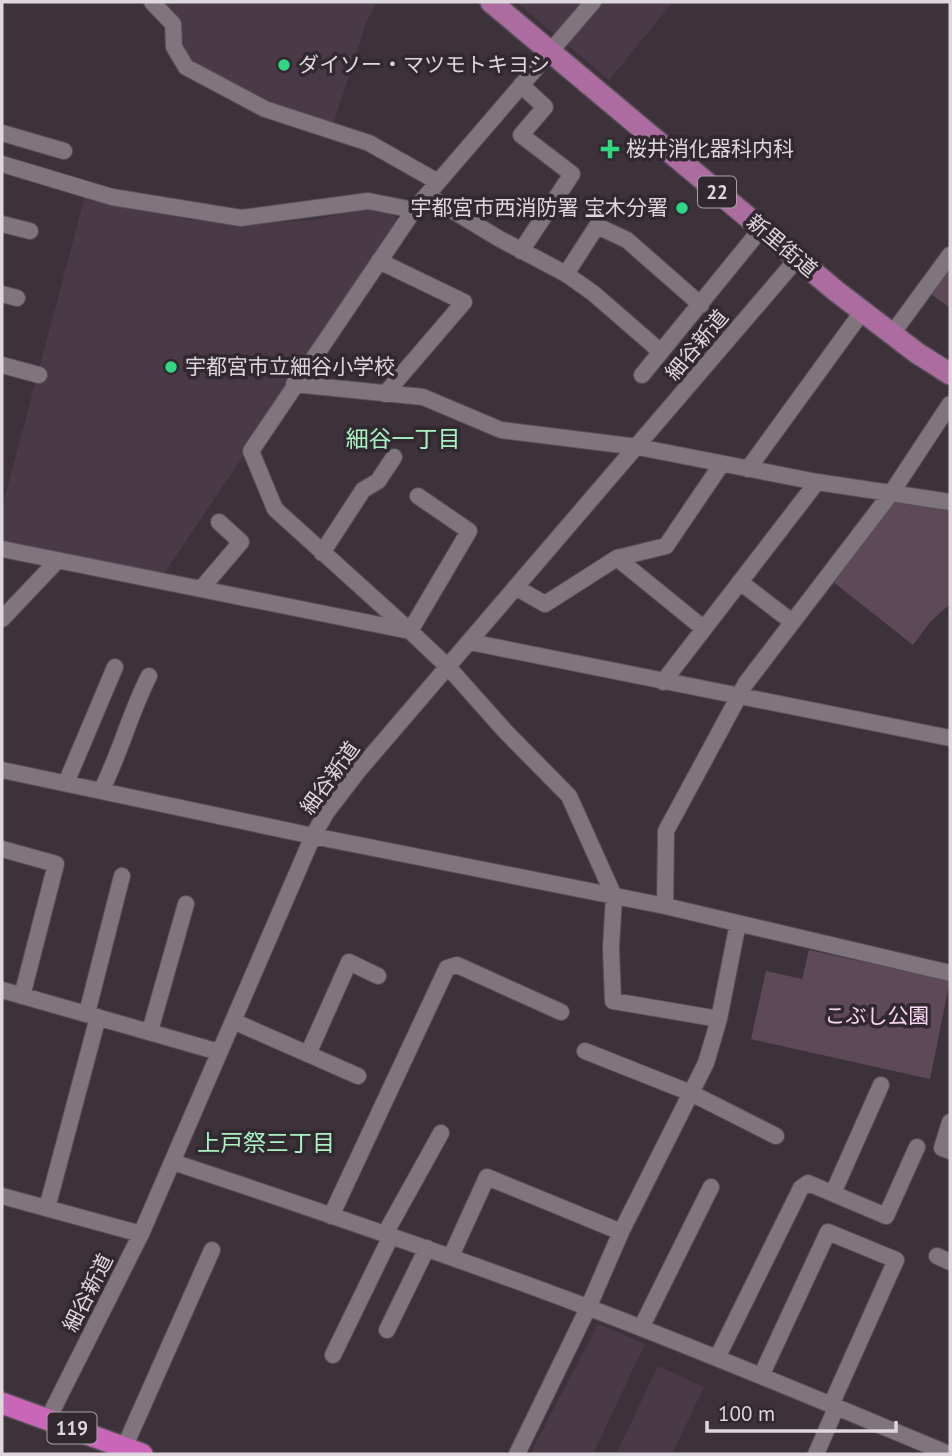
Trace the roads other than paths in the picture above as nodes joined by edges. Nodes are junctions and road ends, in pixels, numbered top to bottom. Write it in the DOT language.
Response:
graph roads {
  1 [pos="152,2"];
  2 [pos="491,2"];
  3 [pos="593,2"];
  4 [pos="550,51"];
  5 [pos="521,85"];
  6 [pos="2,133"];
  7 [pos="64,150"];
  8 [pos="2,164"];
  9 [pos="433,189"];
  10 [pos="414,210"];
  11 [pos="2,224"];
  12 [pos="761,229"];
  13 [pos="30,231"];
  14 [pos="521,251"];
  15 [pos="950,255"];
  16 [pos="797,259"];
  17 [pos="379,261"];
  18 [pos="566,274"];
  19 [pos="701,305"];
  20 [pos="862,312"];
  21 [pos="892,334"];
  22 [pos="661,352"];
  23 [pos="2,365"];
  24 [pos="38,374"];
  25 [pos="950,374"];
  26 [pos="642,375"];
  27 [pos="294,384"];
  28 [pos="386,394"];
  29 [pos="944,410"];
  30 [pos="638,447"];
  31 [pos="394,457"];
  32 [pos="721,465"];
  33 [pos="748,469"];
  34 [pos="817,482"];
  35 [pos="892,492"];
  36 [pos="418,496"];
  37 [pos="950,502"];
  38 [pos="219,522"];
  39 [pos="2,549"];
  40 [pos="322,553"];
  41 [pos="617,558"];
  42 [pos="58,560"];
  43 [pos="740,582"];
  44 [pos="517,588"];
  45 [pos="201,589"];
  46 [pos="2,619"];
  47 [pos="791,621"];
  48 [pos="703,628"];
  49 [pos="410,631"];
  50 [pos="470,642"];
  51 [pos="116,667"];
  52 [pos="449,667"];
  53 [pos="149,676"];
  54 [pos="663,681"];
  55 [pos="739,695"];
  56 [pos="950,738"];
  57 [pos="2,769"];
  58 [pos="66,783"];
  59 [pos="101,791"];
  60 [pos="313,836"];
  61 [pos="2,849"];
  62 [pos="122,876"];
  63 [pos="614,896"];
  64 [pos="186,904"];
  65 [pos="665,906"];
  66 [pos="738,923"];
  67 [pos="950,973"];
  68 [pos="378,976"];
  69 [pos="2,990"];
  70 [pos="22,996"];
  71 [pos="561,1012"];
  72 [pos="92,1015"];
  73 [pos="719,1019"];
  74 [pos="233,1021"];
  75 [pos="150,1031"];
  76 [pos="585,1051"];
  77 [pos="219,1052"];
  78 [pos="308,1054"];
  79 [pos="358,1076"];
  80 [pos="881,1085"];
  81 [pos="691,1093"];
  82 [pos="950,1122"];
  83 [pos="441,1133"];
  84 [pos="776,1136"];
  85 [pos="917,1147"];
  86 [pos="950,1151"];
  87 [pos="173,1162"];
  88 [pos="711,1187"];
  89 [pos="833,1193"];
  90 [pos="2,1196"];
  91 [pos="47,1208"];
  92 [pos="331,1216"];
  93 [pos="621,1231"];
  94 [pos="141,1234"];
  95 [pos="388,1235"];
  96 [pos="427,1248"];
  97 [pos="212,1250"];
  98 [pos="451,1256"];
  99 [pos="588,1308"];
  100 [pos="641,1328"];
  101 [pos="387,1330"];
  102 [pos="334,1355"];
  103 [pos="717,1358"];
  104 [pos="761,1376"];
  105 [pos="2,1403"];
  106 [pos="834,1406"];
  107 [pos="48,1419"];
  108 [pos="133,1451"];
  109 [pos="517,1454"];
  110 [pos="816,1454"];
  111 [pos="949,1454"];
  1 -- 9 [label="street"];
  2 -- 4 [label="main road, 新里街道 / 22"];
  3 -- 4 [label="street"];
  4 -- 5 [label="street"];
  4 -- 12 [label="main road, 新里街道 / 22"];
  5 -- 9 [label="street"];
  5 -- 14 [label="street"];
  6 -- 7 [label="street"];
  8 -- 10 [label="street"];
  9 -- 10 [label="street"];
  9 -- 14 [label="street"];
  10 -- 17 [label="street"];
  11 -- 13 [label="street"];
  12 -- 16 [label="main road, 新里街道 / 22"];
  12 -- 19 [label="street"];
  14 -- 18 [label="street"];
  15 -- 21 [label="street"];
  16 -- 20 [label="main road, 新里街道 / 22"];
  16 -- 30 [label="street, 細谷新道"];
  17 -- 27 [label="street"];
  17 -- 28 [label="street"];
  18 -- 19 [label="street"];
  18 -- 22 [label="street"];
  19 -- 22 [label="street"];
  20 -- 21 [label="main road, 新里街道 / 22"];
  20 -- 33 [label="street"];
  21 -- 25 [label="main road, 新里街道 / 22"];
  22 -- 26 [label="street"];
  23 -- 24 [label="street"];
  27 -- 28 [label="street"];
  27 -- 40 [label="street"];
  28 -- 30 [label="street"];
  29 -- 35 [label="street"];
  30 -- 32 [label="street"];
  30 -- 44 [label="street, 細谷新道"];
  31 -- 40 [label="street"];
  32 -- 33 [label="street"];
  32 -- 41 [label="street"];
  33 -- 34 [label="street"];
  34 -- 35 [label="street"];
  34 -- 43 [label="street"];
  35 -- 37 [label="street"];
  35 -- 47 [label="street"];
  36 -- 49 [label="street"];
  38 -- 45 [label="street"];
  39 -- 42 [label="street"];
  40 -- 49 [label="street"];
  41 -- 44 [label="street"];
  41 -- 48 [label="street"];
  42 -- 45 [label="street"];
  42 -- 46 [label="street"];
  43 -- 47 [label="street"];
  43 -- 48 [label="street"];
  44 -- 50 [label="street, 細谷新道"];
  45 -- 49 [label="street"];
  47 -- 55 [label="street"];
  48 -- 54 [label="street"];
  49 -- 52 [label="street"];
  50 -- 52 [label="street, 細谷新道"];
  50 -- 54 [label="street"];
  51 -- 58 [label="street"];
  52 -- 60 [label="street, 細谷新道"];
  52 -- 63 [label="street"];
  53 -- 59 [label="street"];
  54 -- 55 [label="street"];
  55 -- 56 [label="street"];
  55 -- 65 [label="street"];
  57 -- 58 [label="street"];
  58 -- 59 [label="street"];
  59 -- 60 [label="street"];
  60 -- 63 [label="street"];
  60 -- 74 [label="street, 細谷新道"];
  61 -- 70 [label="street"];
  62 -- 72 [label="street"];
  63 -- 65 [label="street"];
  63 -- 73 [label="street"];
  64 -- 75 [label="street"];
  65 -- 66 [label="street"];
  66 -- 67 [label="street"];
  66 -- 73 [label="street"];
  68 -- 78 [label="street"];
  69 -- 70 [label="street"];
  70 -- 72 [label="street"];
  71 -- 92 [label="street"];
  72 -- 75 [label="street"];
  72 -- 91 [label="street"];
  73 -- 81 [label="street"];
  74 -- 77 [label="street, 細谷新道"];
  74 -- 78 [label="street"];
  75 -- 77 [label="street"];
  76 -- 81 [label="street"];
  77 -- 87 [label="street, 細谷新道"];
  78 -- 79 [label="street"];
  80 -- 89 [label="street"];
  81 -- 84 [label="street"];
  81 -- 93 [label="street"];
  82 -- 86 [label="street"];
  83 -- 95 [label="street"];
  85 -- 89 [label="street"];
  87 -- 92 [label="street"];
  87 -- 94 [label="street, 細谷新道"];
  88 -- 100 [label="street"];
  89 -- 103 [label="street"];
  90 -- 91 [label="street"];
  91 -- 94 [label="street"];
  92 -- 95 [label="street"];
  93 -- 98 [label="street"];
  93 -- 99 [label="street"];
  94 -- 107 [label="street, 細谷新道"];
  95 -- 96 [label="street"];
  95 -- 102 [label="street"];
  96 -- 98 [label="street"];
  96 -- 101 [label="street"];
  97 -- 108 [label="street"];
  98 -- 99 [label="street"];
  99 -- 100 [label="street"];
  99 -- 109 [label="street"];
  100 -- 103 [label="street"];
  103 -- 104 [label="street"];
  104 -- 106 [label="street"];
  104 -- 106 [label="street"];
  105 -- 107 [label="highway, 119"];
  106 -- 110 [label="street"];
  106 -- 111 [label="street"];
  107 -- 108 [label="highway, 119"];
}
